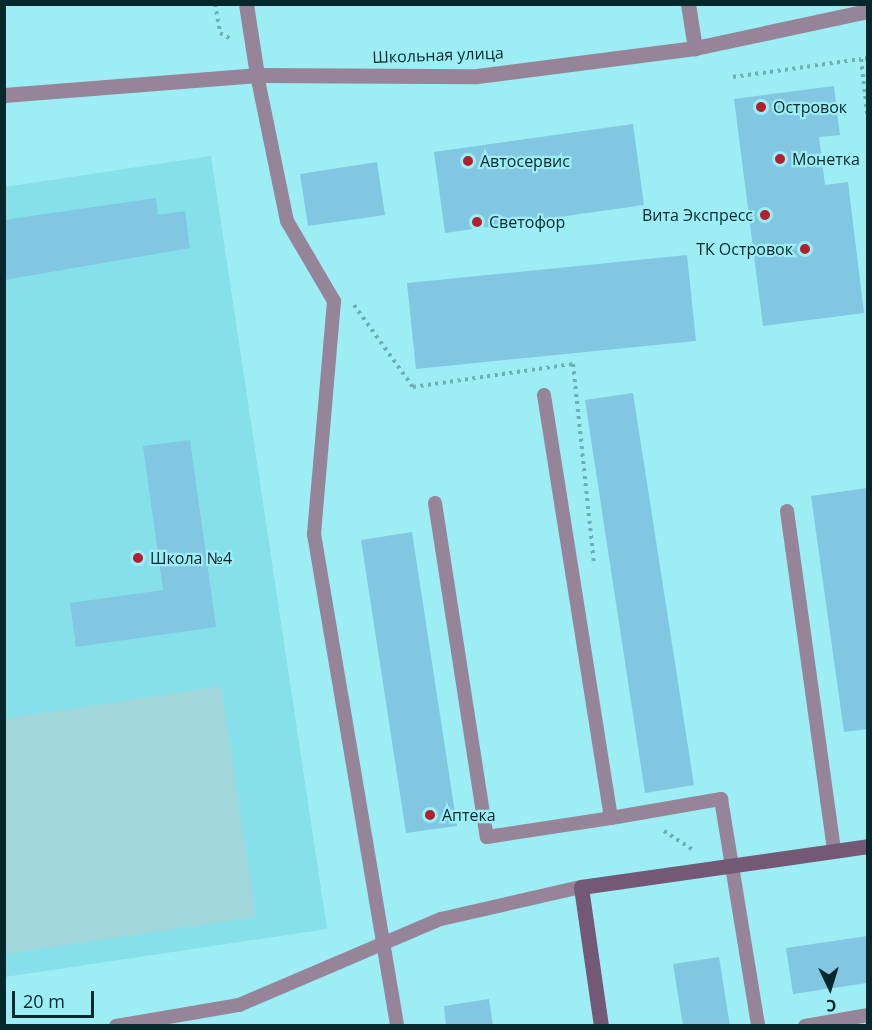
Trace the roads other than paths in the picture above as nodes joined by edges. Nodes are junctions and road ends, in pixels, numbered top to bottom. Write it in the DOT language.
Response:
graph roads {
  1 [pos="246,4"];
  2 [pos="688,4"];
  3 [pos="867,11"];
  4 [pos="695,48"];
  5 [pos="257,75"];
  6 [pos="4,95"];
  7 [pos="544,395"];
  8 [pos="435,503"];
  9 [pos="787,511"];
  10 [pos="611,818"];
  11 [pos="867,846"];
  12 [pos="834,851"];
  13 [pos="733,867"];
  14 [pos="581,887"];
  15 [pos="382,947"];
  16 [pos="867,1015"];
  17 [pos="116,1026"];
  18 [pos="397,1026"];
  19 [pos="601,1026"];
  20 [pos="758,1026"];
  21 [pos="805,1026"];
  1 -- 5 [label="street"];
  2 -- 4 [label="street"];
  3 -- 4 [label="street, Школьная улица"];
  4 -- 5 [label="street, Школьная улица"];
  5 -- 6 [label="street, Школьная улица"];
  5 -- 15 [label="lane"];
  7 -- 10 [label="lane"];
  8 -- 10 [label="lane"];
  9 -- 12 [label="lane"];
  10 -- 13 [label="lane"];
  11 -- 12 [label="street"];
  12 -- 13 [label="street"];
  13 -- 14 [label="street"];
  13 -- 20 [label="lane"];
  14 -- 15 [label="lane"];
  14 -- 19 [label="street"];
  15 -- 17 [label="lane"];
  15 -- 18 [label="lane"];
  16 -- 21 [label="lane"];
}
